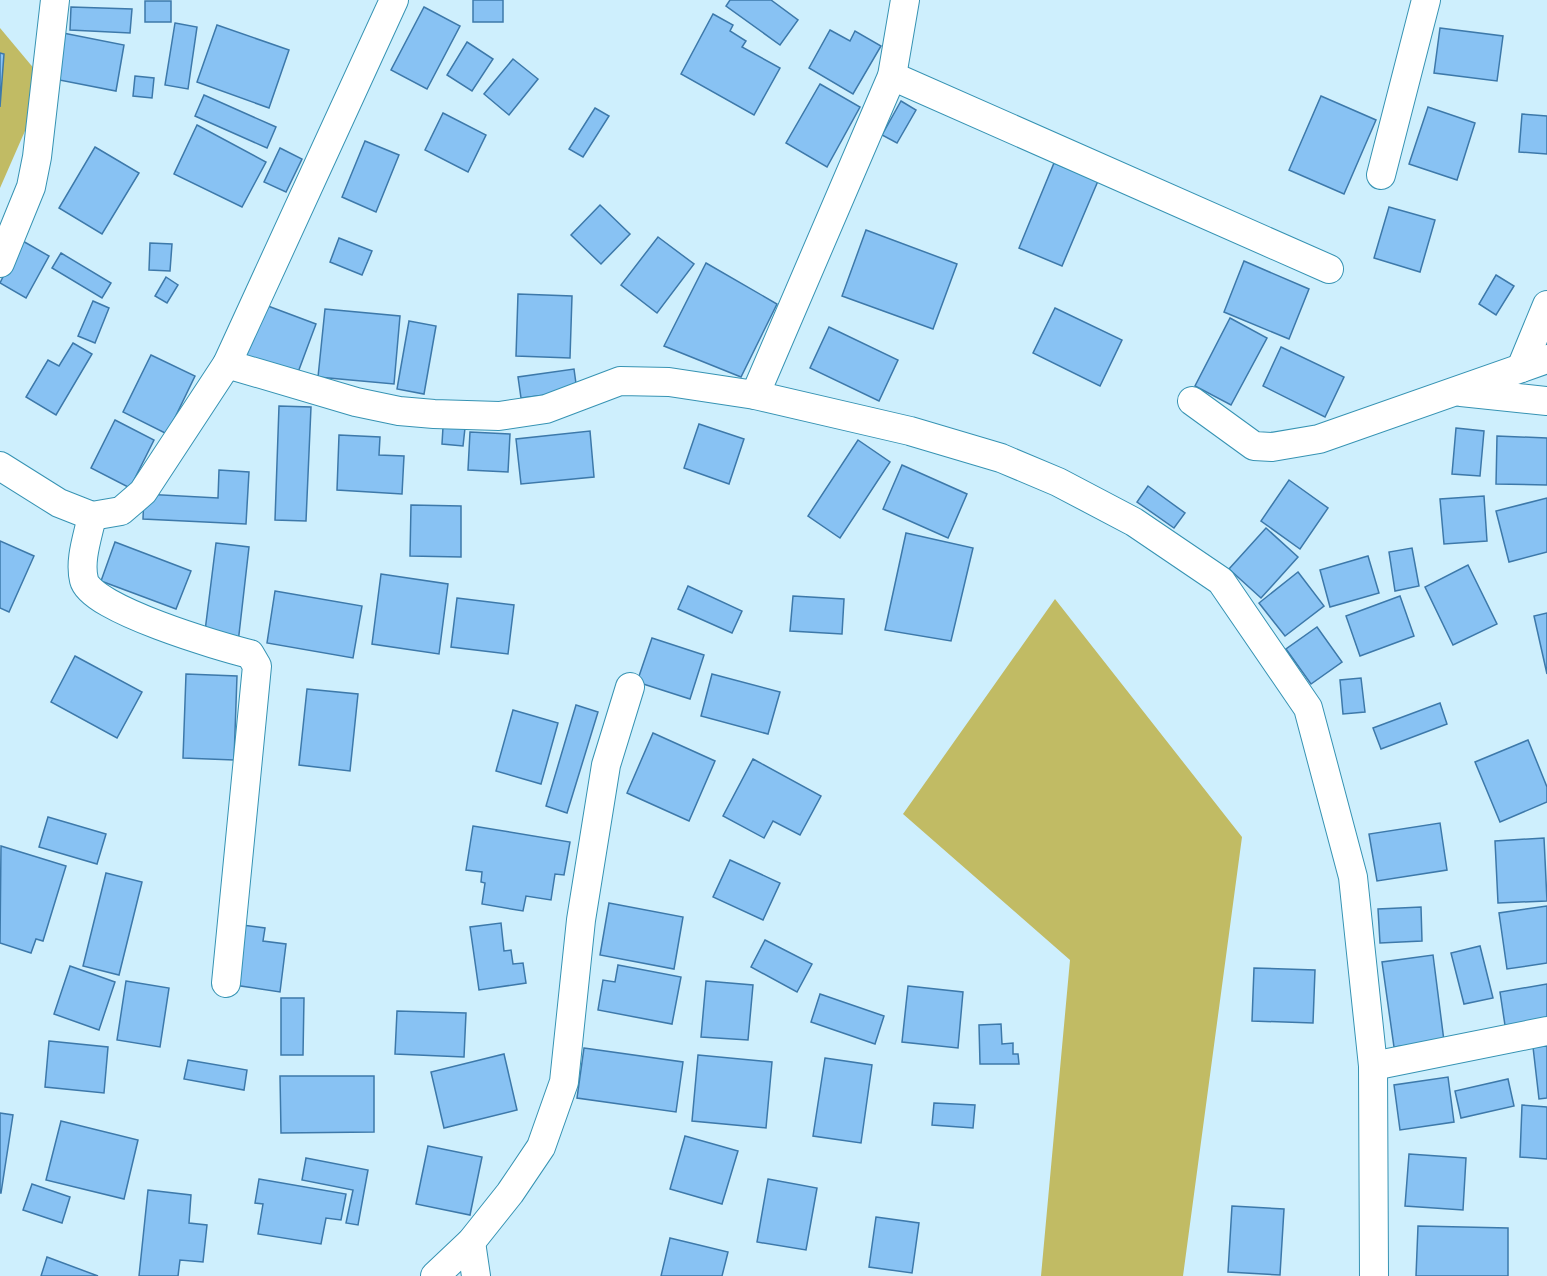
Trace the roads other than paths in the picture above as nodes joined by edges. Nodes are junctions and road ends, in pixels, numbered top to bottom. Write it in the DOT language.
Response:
graph roads {
  1 [pos="55,0"];
  2 [pos="394,0"];
  3 [pos="905,0"];
  4 [pos="1426,0"];
  5 [pos="892,76"];
  6 [pos="1381,175"];
  7 [pos="0,263"];
  8 [pos="1329,269"];
  9 [pos="1547,305"];
  10 [pos="1534,363"];
  11 [pos="227,364"];
  12 [pos="1453,391"];
  13 [pos="755,395"];
  14 [pos="1192,401"];
  15 [pos="1547,401"];
  16 [pos="0,466"];
  17 [pos="92,516"];
  18 [pos="630,687"];
  19 [pos="226,983"];
  20 [pos="1547,1031"];
  21 [pos="1373,1066"];
  22 [pos="471,1242"];
  23 [pos="435,1276"];
  24 [pos="476,1276"];
  25 [pos="1374,1276"];
  1 -- 7 [label="street"];
  2 -- 11 [label="street"];
  3 -- 5 [label="street"];
  4 -- 6 [label="street"];
  5 -- 8 [label="street"];
  5 -- 13 [label="street"];
  9 -- 10 [label="street"];
  10 -- 12 [label="street"];
  11 -- 13 [label="street"];
  11 -- 17 [label="street"];
  12 -- 14 [label="street"];
  12 -- 15 [label="street"];
  13 -- 21 [label="street"];
  16 -- 17 [label="street"];
  17 -- 19 [label="street"];
  18 -- 22 [label="street"];
  20 -- 21 [label="street"];
  21 -- 25 [label="street"];
  22 -- 23 [label="street"];
  22 -- 24 [label="street"];
}
